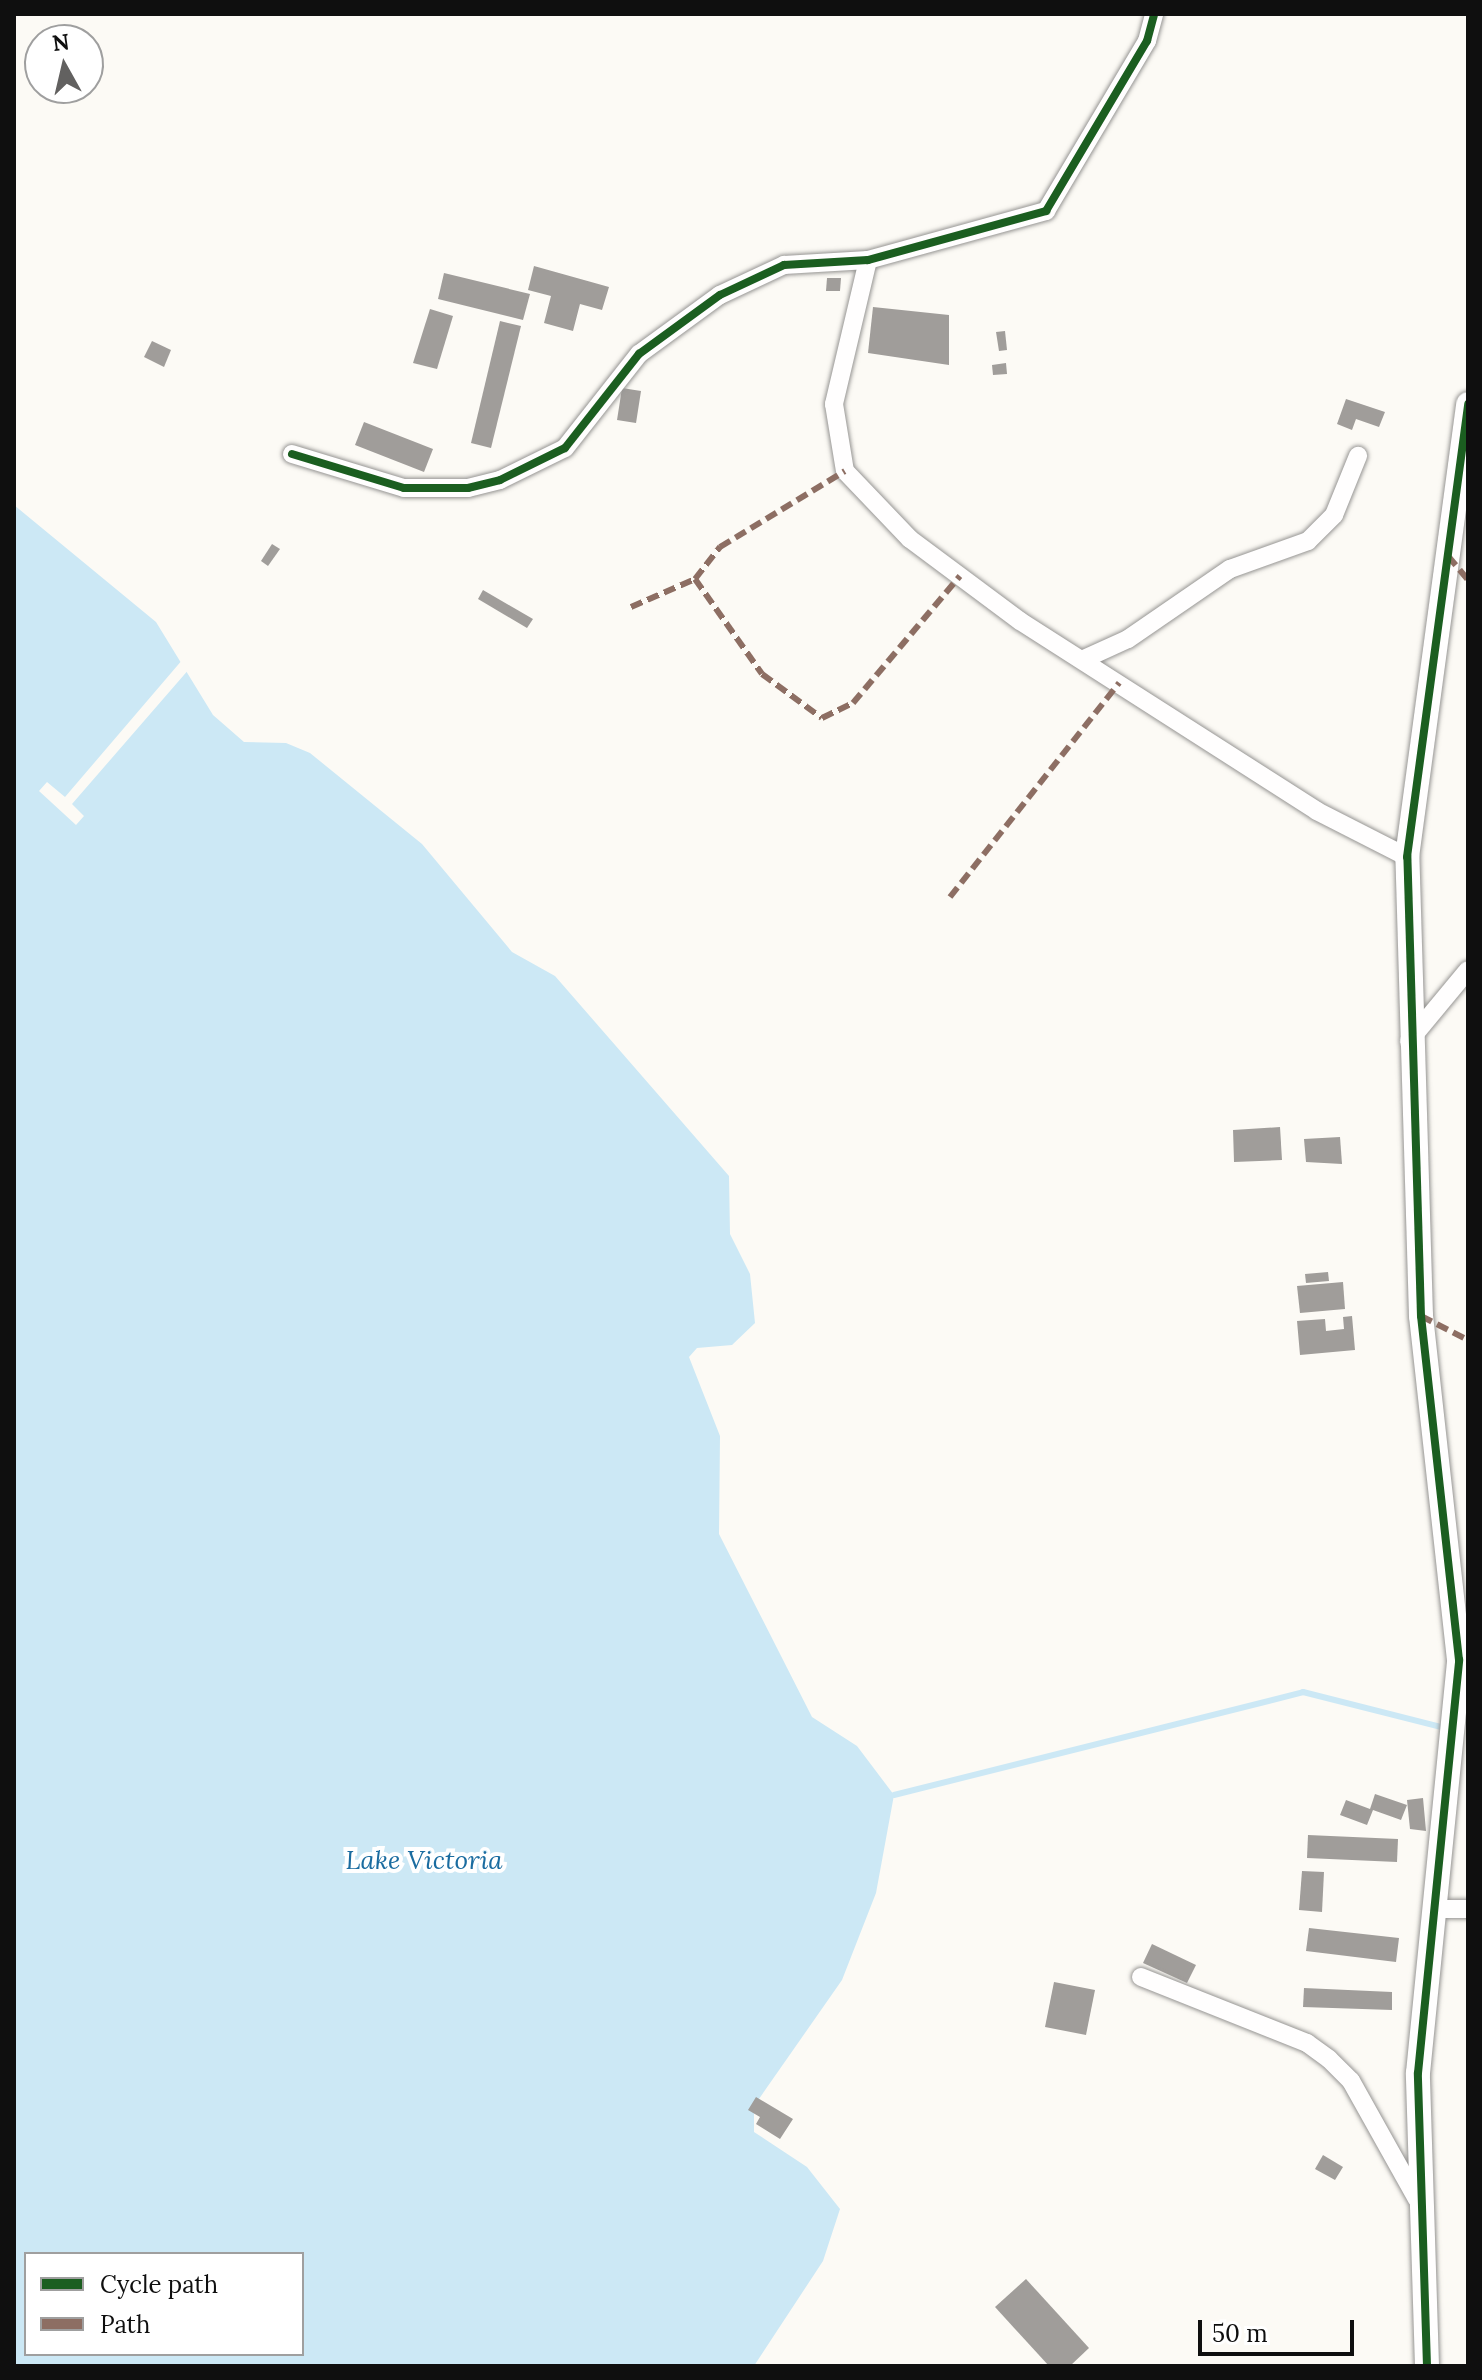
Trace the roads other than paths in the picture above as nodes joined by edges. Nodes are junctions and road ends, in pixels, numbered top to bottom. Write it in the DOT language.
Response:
graph roads {
  1 [pos="1154,14"];
  2 [pos="868,260"];
  3 [pos="1468,404"];
  4 [pos="292,454"];
  5 [pos="1358,456"];
  6 [pos="1084,659"];
  7 [pos="1407,857"];
  8 [pos="1468,970"];
  9 [pos="1408,1042"];
  10 [pos="1433,1909"];
  11 [pos="1468,1909"];
  12 [pos="1141,1977"];
  13 [pos="1417,2199"];
  14 [pos="1427,2366"];
  1 -- 2 [label="street"];
  2 -- 4 [label="street"];
  2 -- 6 [label="street"];
  3 -- 7 [label="street"];
  5 -- 6 [label="street"];
  6 -- 7 [label="street"];
  7 -- 9 [label="street"];
  8 -- 9 [label="street"];
  9 -- 10 [label="street"];
  10 -- 11 [label="street"];
  10 -- 13 [label="street"];
  12 -- 13 [label="street"];
  13 -- 14 [label="street"];
}
